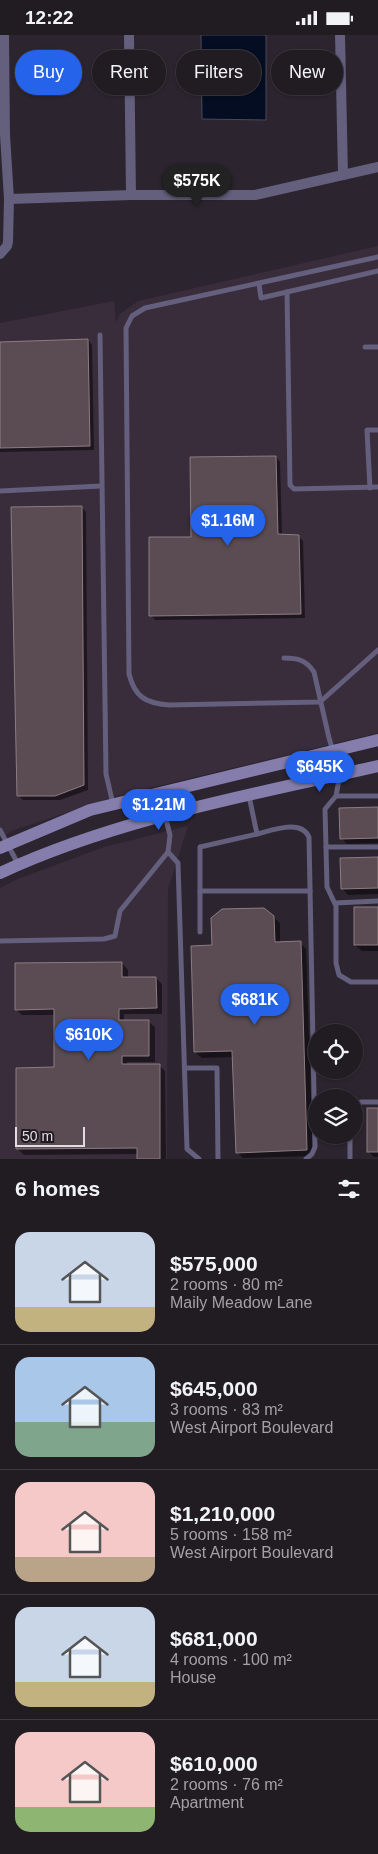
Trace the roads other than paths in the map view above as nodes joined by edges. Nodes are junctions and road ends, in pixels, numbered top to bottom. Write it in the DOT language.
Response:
graph roads {
  1 [pos="4,35"];
  2 [pos="129,35"];
  3 [pos="340,35"];
  4 [pos="3,135"];
  5 [pos="378,167"];
  6 [pos="343,175"];
  7 [pos="131,195"];
  8 [pos="9,199"];
  9 [pos="2,251"];
  10 [pos="378,257"];
  11 [pos="378,271"];
  12 [pos="259,284"];
  13 [pos="287,292"];
  14 [pos="100,335"];
  15 [pos="365,347"];
  16 [pos="378,347"];
  17 [pos="378,430"];
  18 [pos="101,486"];
  19 [pos="378,487"];
  20 [pos="370,488"];
  21 [pos="0,491"];
  22 [pos="378,650"];
  23 [pos="284,658"];
  24 [pos="320,702"];
  25 [pos="378,740"];
  26 [pos="332,751"];
  27 [pos="378,766"];
  28 [pos="340,775"];
  29 [pos="248,795"];
  30 [pos="336,796"];
  31 [pos="378,796"];
  32 [pos="114,804"];
  33 [pos="165,815"];
  34 [pos="0,830"];
  35 [pos="257,833"];
  36 [pos="4,846"];
  37 [pos="326,847"];
  38 [pos="378,847"];
  39 [pos="168,852"];
  40 [pos="18,864"];
  41 [pos="0,873"];
  42 [pos="200,891"];
  43 [pos="310,891"];
  44 [pos="378,901"];
  45 [pos="335,903"];
  46 [pos="200,932"];
  47 [pos="0,941"];
  48 [pos="378,981"];
  49 [pos="185,1068"];
  50 [pos="378,1101"];
  51 [pos="363,1102"];
  52 [pos="350,1144"];
  53 [pos="199,1159"];
  54 [pos="218,1159"];
  55 [pos="306,1159"];
  56 [pos="350,1159"];
  1 -- 4 [label="street"];
  2 -- 7 [label="street"];
  3 -- 6 [label="street"];
  4 -- 8 [label="street"];
  5 -- 6 [label="street"];
  6 -- 7 [label="street"];
  7 -- 8 [label="street"];
  8 -- 9 [label="street"];
  10 -- 12 [label="lane"];
  11 -- 13 [label="lane"];
  12 -- 13 [label="lane"];
  12 -- 24 [label="lane"];
  13 -- 20 [label="lane"];
  14 -- 18 [label="lane"];
  15 -- 16 [label="lane"];
  17 -- 20 [label="lane"];
  18 -- 21 [label="lane"];
  18 -- 32 [label="lane"];
  19 -- 20 [label="lane"];
  22 -- 24 [label="lane"];
  23 -- 24 [label="lane"];
  24 -- 26 [label="lane"];
  25 -- 26 [label="main road"];
  26 -- 28 [label="lane"];
  26 -- 32 [label="main road"];
  27 -- 28 [label="main road"];
  28 -- 29 [label="main road"];
  28 -- 30 [label="lane"];
  29 -- 33 [label="main road"];
  29 -- 35 [label="lane"];
  30 -- 31 [label="lane"];
  30 -- 37 [label="lane"];
  32 -- 36 [label="main road"];
  33 -- 39 [label="lane"];
  33 -- 40 [label="main road"];
  34 -- 36 [label="lane"];
  35 -- 42 [label="lane"];
  35 -- 43 [label="lane"];
  36 -- 40 [label="lane"];
  37 -- 38 [label="lane"];
  37 -- 45 [label="lane"];
  39 -- 47 [label="lane"];
  39 -- 49 [label="lane"];
  40 -- 41 [label="main road"];
  42 -- 43 [label="lane"];
  42 -- 46 [label="lane"];
  43 -- 55 [label="lane"];
  44 -- 45 [label="lane"];
  45 -- 48 [label="lane"];
  49 -- 53 [label="lane"];
  49 -- 54 [label="lane"];
  50 -- 51 [label="lane"];
  52 -- 56 [label="lane"];
}
